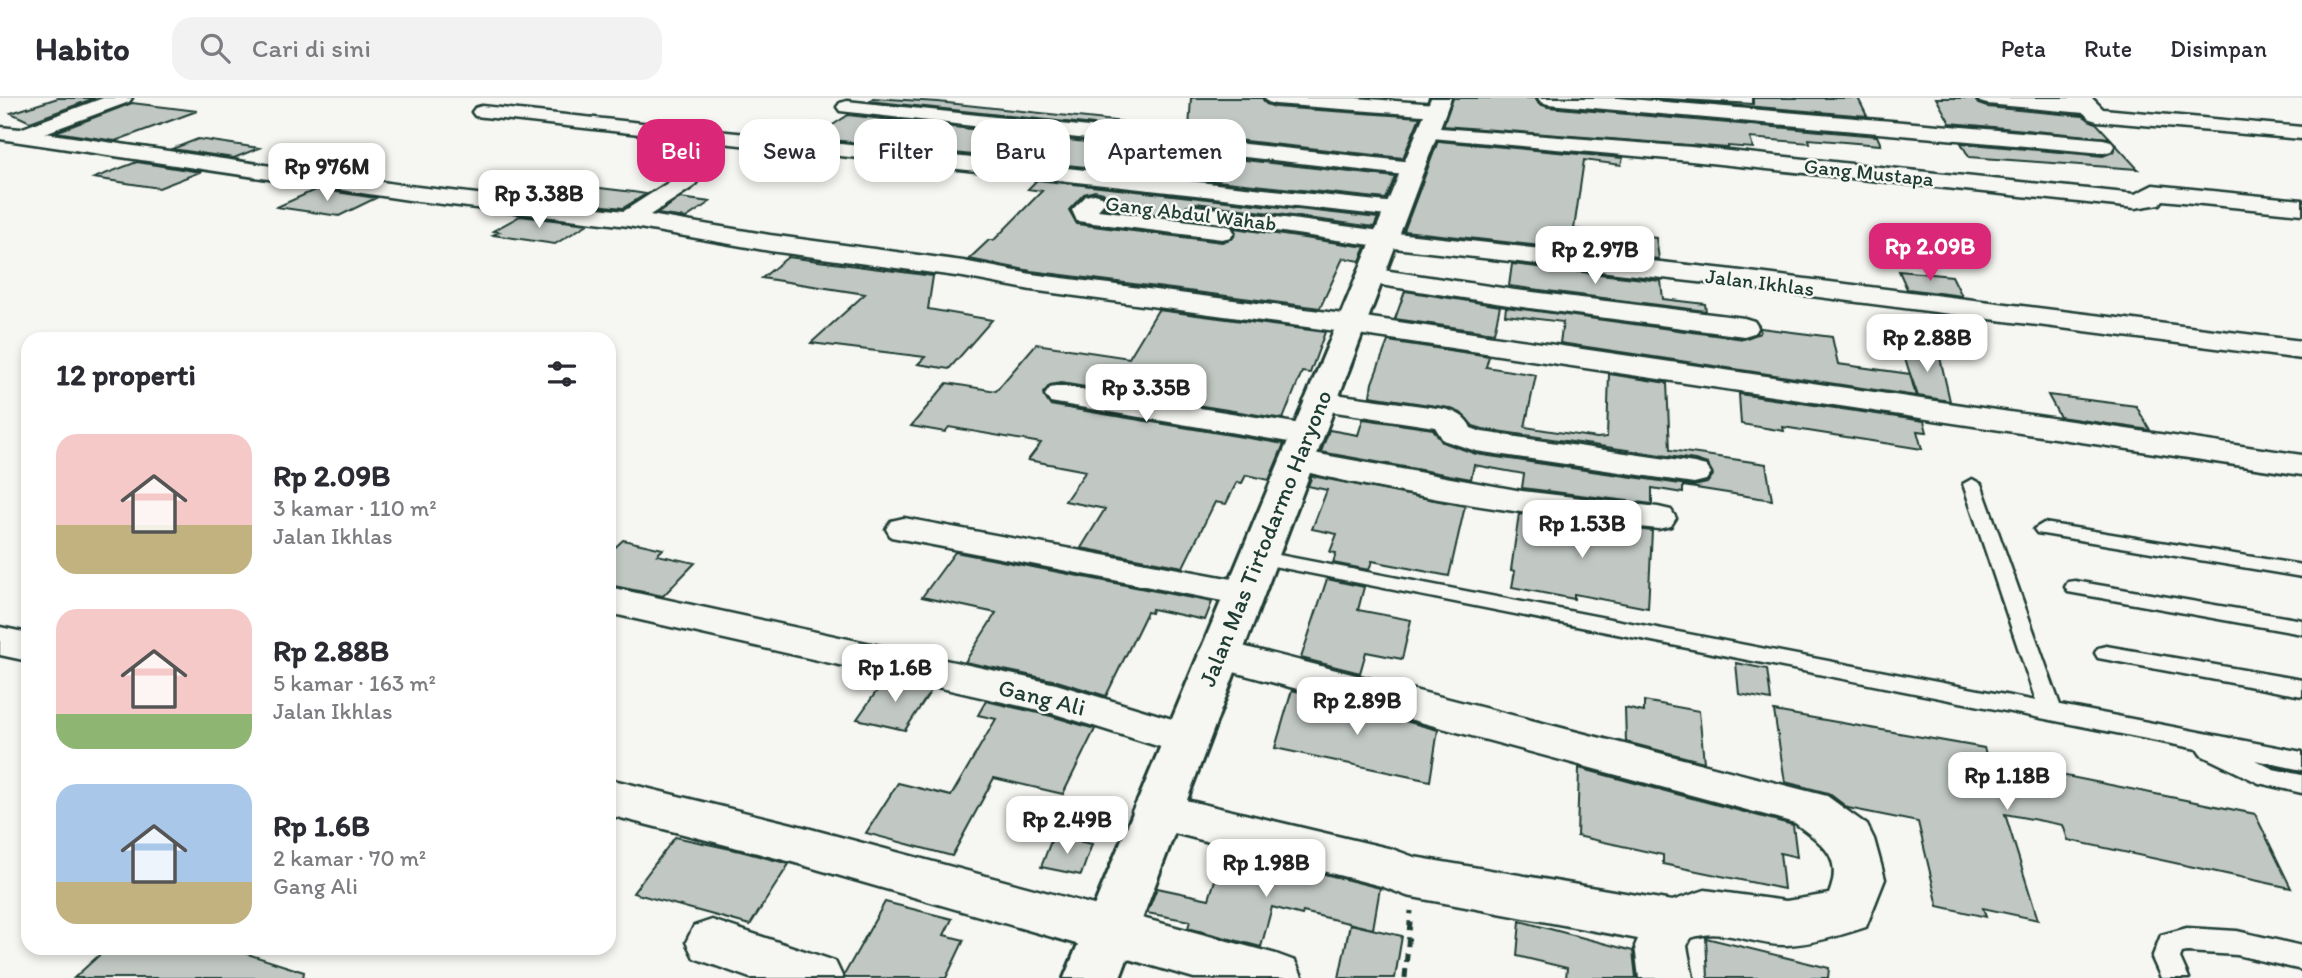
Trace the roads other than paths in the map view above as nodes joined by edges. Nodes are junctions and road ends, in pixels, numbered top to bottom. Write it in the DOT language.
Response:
graph roads {
  1 [pos="122,98"];
  2 [pos="1275,98"];
  3 [pos="1987,98"];
  4 [pos="2085,102"];
  5 [pos="1669,103"];
  6 [pos="1548,104"];
  7 [pos="848,107"];
  8 [pos="482,112"];
  9 [pos="1435,114"];
  10 [pos="10,133"];
  11 [pos="2302,133"];
  12 [pos="2103,146"];
  13 [pos="971,163"];
  14 [pos="1413,169"];
  15 [pos="1070,178"];
  16 [pos="684,182"];
  17 [pos="1025,182"];
  18 [pos="2302,207"];
  19 [pos="628,219"];
  20 [pos="1383,242"];
  21 [pos="1351,324"];
  22 [pos="1744,327"];
  23 [pos="2302,350"];
  24 [pos="1062,395"];
  25 [pos="1308,432"];
  26 [pos="2302,465"];
  27 [pos="1694,473"];
  28 [pos="1972,484"];
  29 [pos="1658,518"];
  30 [pos="904,529"];
  31 [pos="2043,529"];
  32 [pos="1258,557"];
  33 [pos="2302,571"];
  34 [pos="2075,587"];
  35 [pos="1243,593"];
  36 [pos="616,602"];
  37 [pos="2302,627"];
  38 [pos="0,641"];
  39 [pos="21,646"];
  40 [pos="2106,653"];
  41 [pos="1219,654"];
  42 [pos="2302,688"];
  43 [pos="2051,713"];
  44 [pos="1186,739"];
  45 [pos="2189,739"];
  46 [pos="2302,761"];
  47 [pos="2302,784"];
  48 [pos="616,799"];
  49 [pos="1156,811"];
  50 [pos="1672,923"];
  51 [pos="712,942"];
  52 [pos="1102,956"];
  53 [pos="2302,958"];
  54 [pos="816,978"];
  55 [pos="1276,978"];
  56 [pos="1665,978"];
  57 [pos="2175,978"];
  1 -- 10 [label="street"];
  2 -- 9 [label="street"];
  3 -- 4 [label="street"];
  4 -- 11 [label="street"];
  5 -- 6 [label="street"];
  5 -- 12 [label="street"];
  7 -- 14 [label="street"];
  8 -- 13 [label="street"];
  9 -- 14 [label="street, Jalan Mas Tirtodarmo Haryono"];
  9 -- 18 [label="street, Gang Mustapa"];
  10 -- 19 [label="street"];
  14 -- 20 [label="street, Jalan Mas Tirtodarmo Haryono"];
  15 -- 20 [label="street"];
  16 -- 19 [label="street"];
  17 -- 20 [label="street, Gang Abdul Wahab"];
  19 -- 21 [label="street"];
  20 -- 21 [label="street, Jalan Mas Tirtodarmo Haryono"];
  20 -- 22 [label="street"];
  20 -- 23 [label="street, Jalan Ikhlas"];
  21 -- 25 [label="street, Jalan Mas Tirtodarmo Haryono"];
  21 -- 26 [label="street"];
  24 -- 25 [label="street"];
  25 -- 27 [label="street"];
  25 -- 29 [label="street"];
  25 -- 32 [label="street, Jalan Mas Tirtodarmo Haryono"];
  28 -- 43 [label="lane"];
  30 -- 35 [label="street"];
  31 -- 33 [label="lane"];
  32 -- 35 [label="street, Jalan Mas Tirtodarmo Haryono"];
  32 -- 43 [label="lane"];
  34 -- 37 [label="lane"];
  35 -- 41 [label="street, Jalan Mas Tirtodarmo Haryono"];
  36 -- 44 [label="street, Gang Ali"];
  38 -- 39 [label="street"];
  40 -- 42 [label="lane"];
  41 -- 44 [label="street, Jalan Mas Tirtodarmo Haryono"];
  41 -- 50 [label="street"];
  43 -- 45 [label="lane"];
  44 -- 49 [label="street, Jalan Mas Tirtodarmo Haryono"];
  45 -- 46 [label="lane"];
  45 -- 47 [label="lane"];
  48 -- 52 [label="street"];
  49 -- 50 [label="street"];
  49 -- 52 [label="street, Jalan Mas Tirtodarmo Haryono"];
  50 -- 56 [label="street"];
  51 -- 54 [label="street"];
  52 -- 55 [label="street"];
  53 -- 57 [label="lane"];
}
